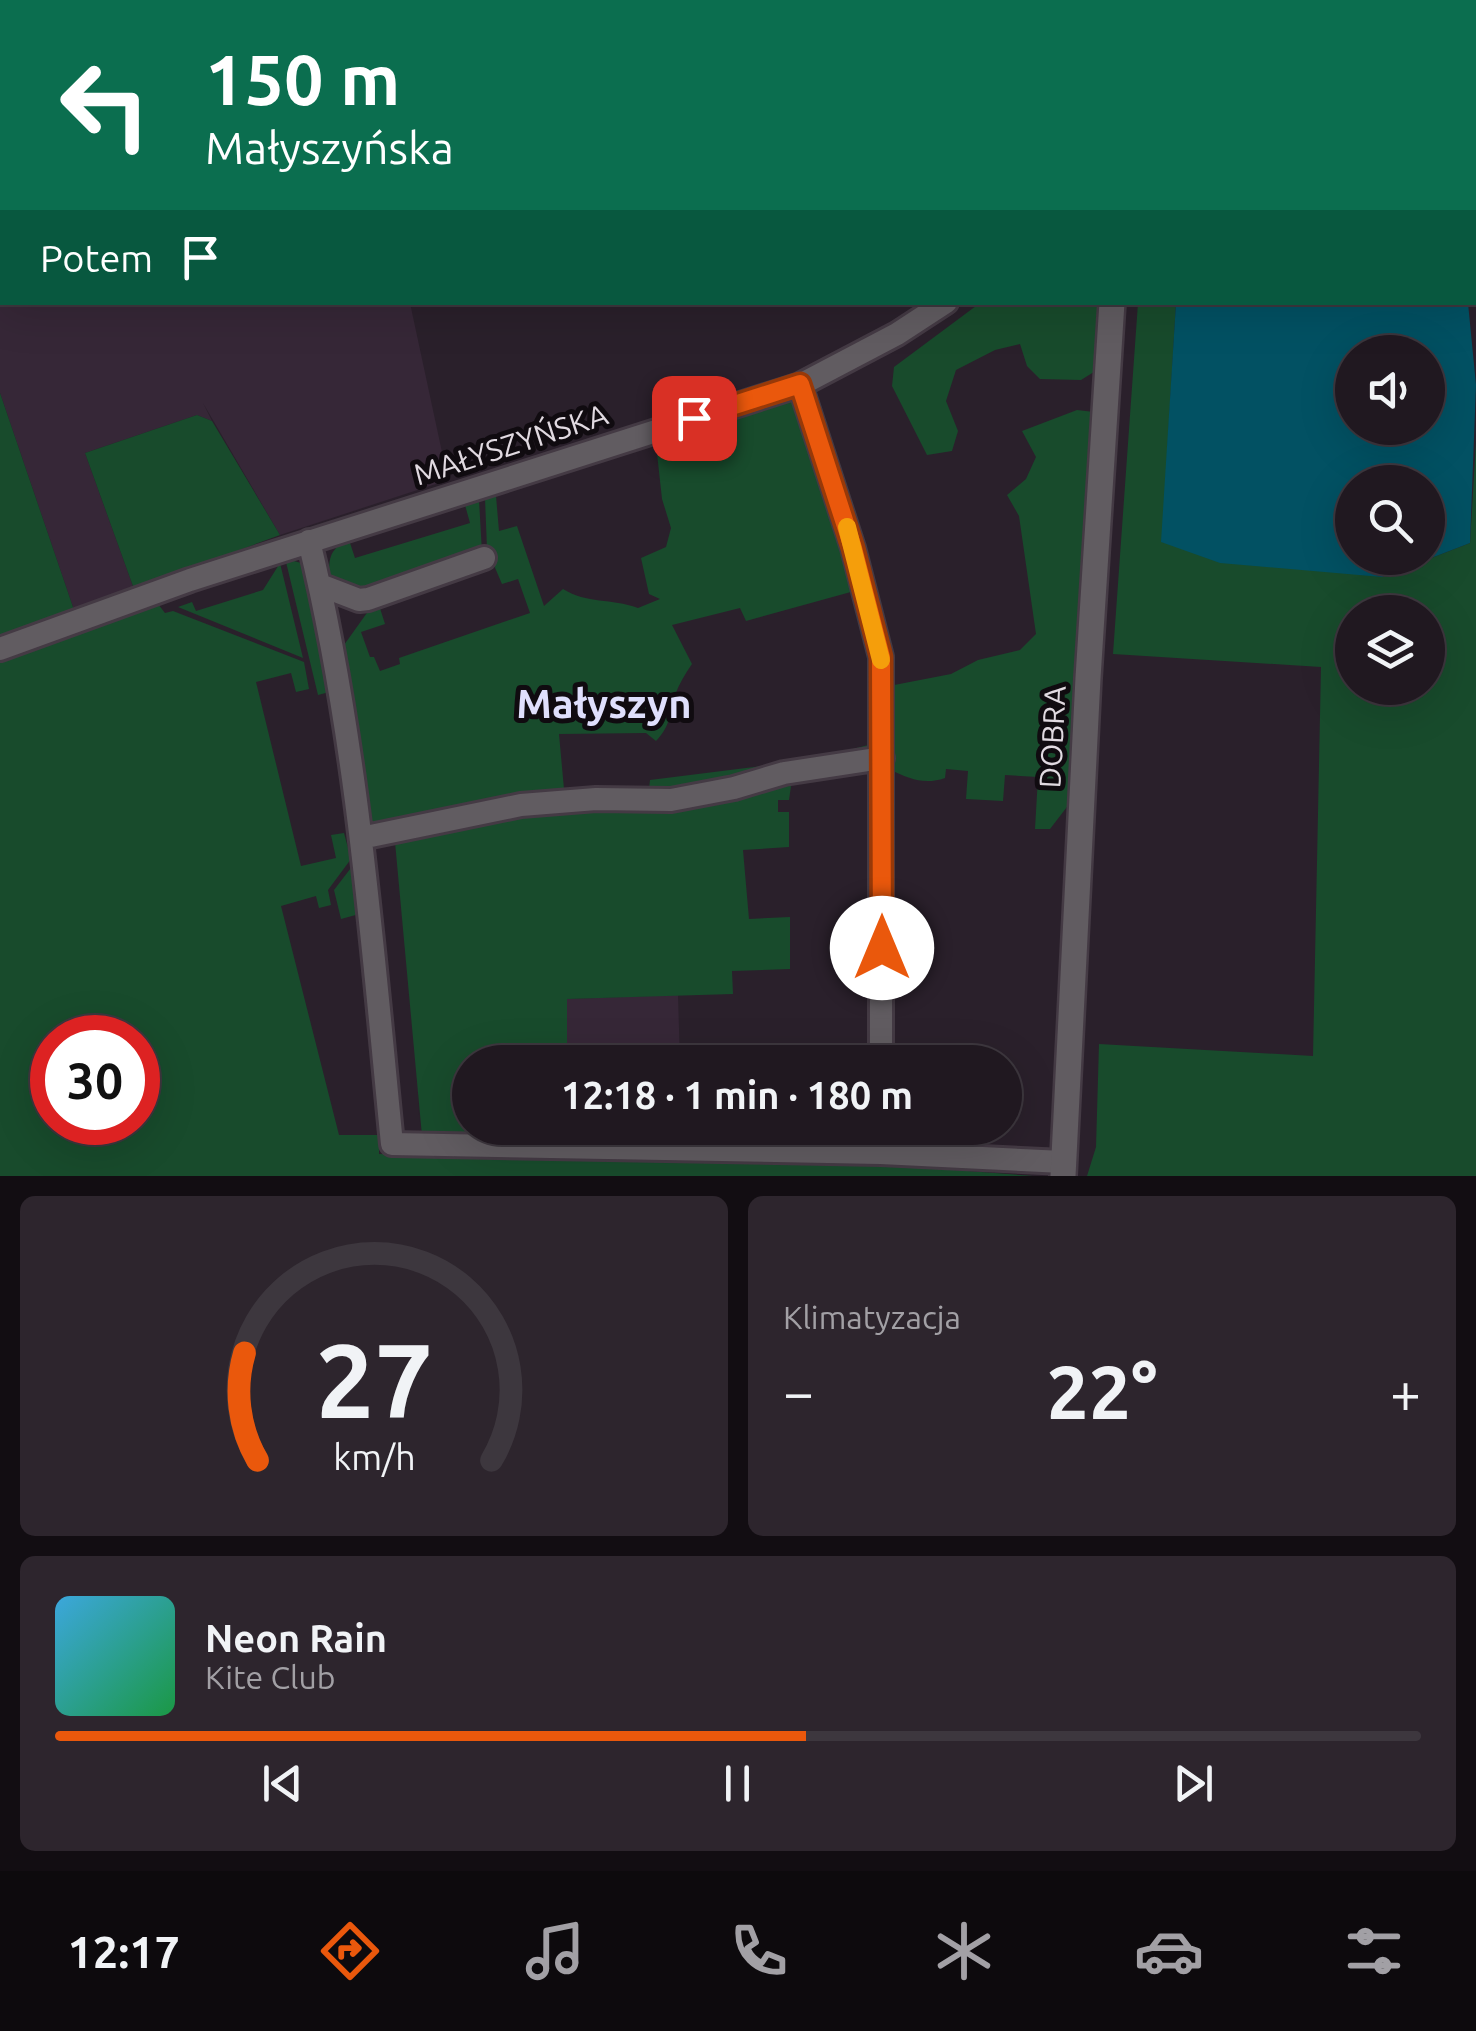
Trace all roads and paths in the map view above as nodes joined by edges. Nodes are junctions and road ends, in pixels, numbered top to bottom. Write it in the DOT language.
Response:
graph roads {
  1 [pos="941,305"];
  2 [pos="1112,305"];
  3 [pos="800,384"];
  4 [pos="309,541"];
  5 [pos="484,558"];
  6 [pos="320,585"];
  7 [pos="0,649"];
  8 [pos="882,758"];
  9 [pos="362,838"];
  10 [pos="882,1045"];
  11 [pos="881,1145"];
  12 [pos="881,1153"];
  13 [pos="1063,1169"];
  1 -- 3 [label="street, MAŁYSZYŃSKA"];
  2 -- 13 [label="street, DOBRA"];
  3 -- 4 [label="street, MAŁYSZYŃSKA"];
  3 -- 8 [label="street"];
  4 -- 6 [label="street"];
  4 -- 7 [label="street, MAŁYSZYŃSKA"];
  5 -- 6 [label="street"];
  6 -- 9 [label="street"];
  8 -- 9 [label="street"];
  8 -- 10 [label="street"];
  9 -- 12 [label="street"];
  11 -- 12 [label="street"];
  12 -- 13 [label="street"];
}
